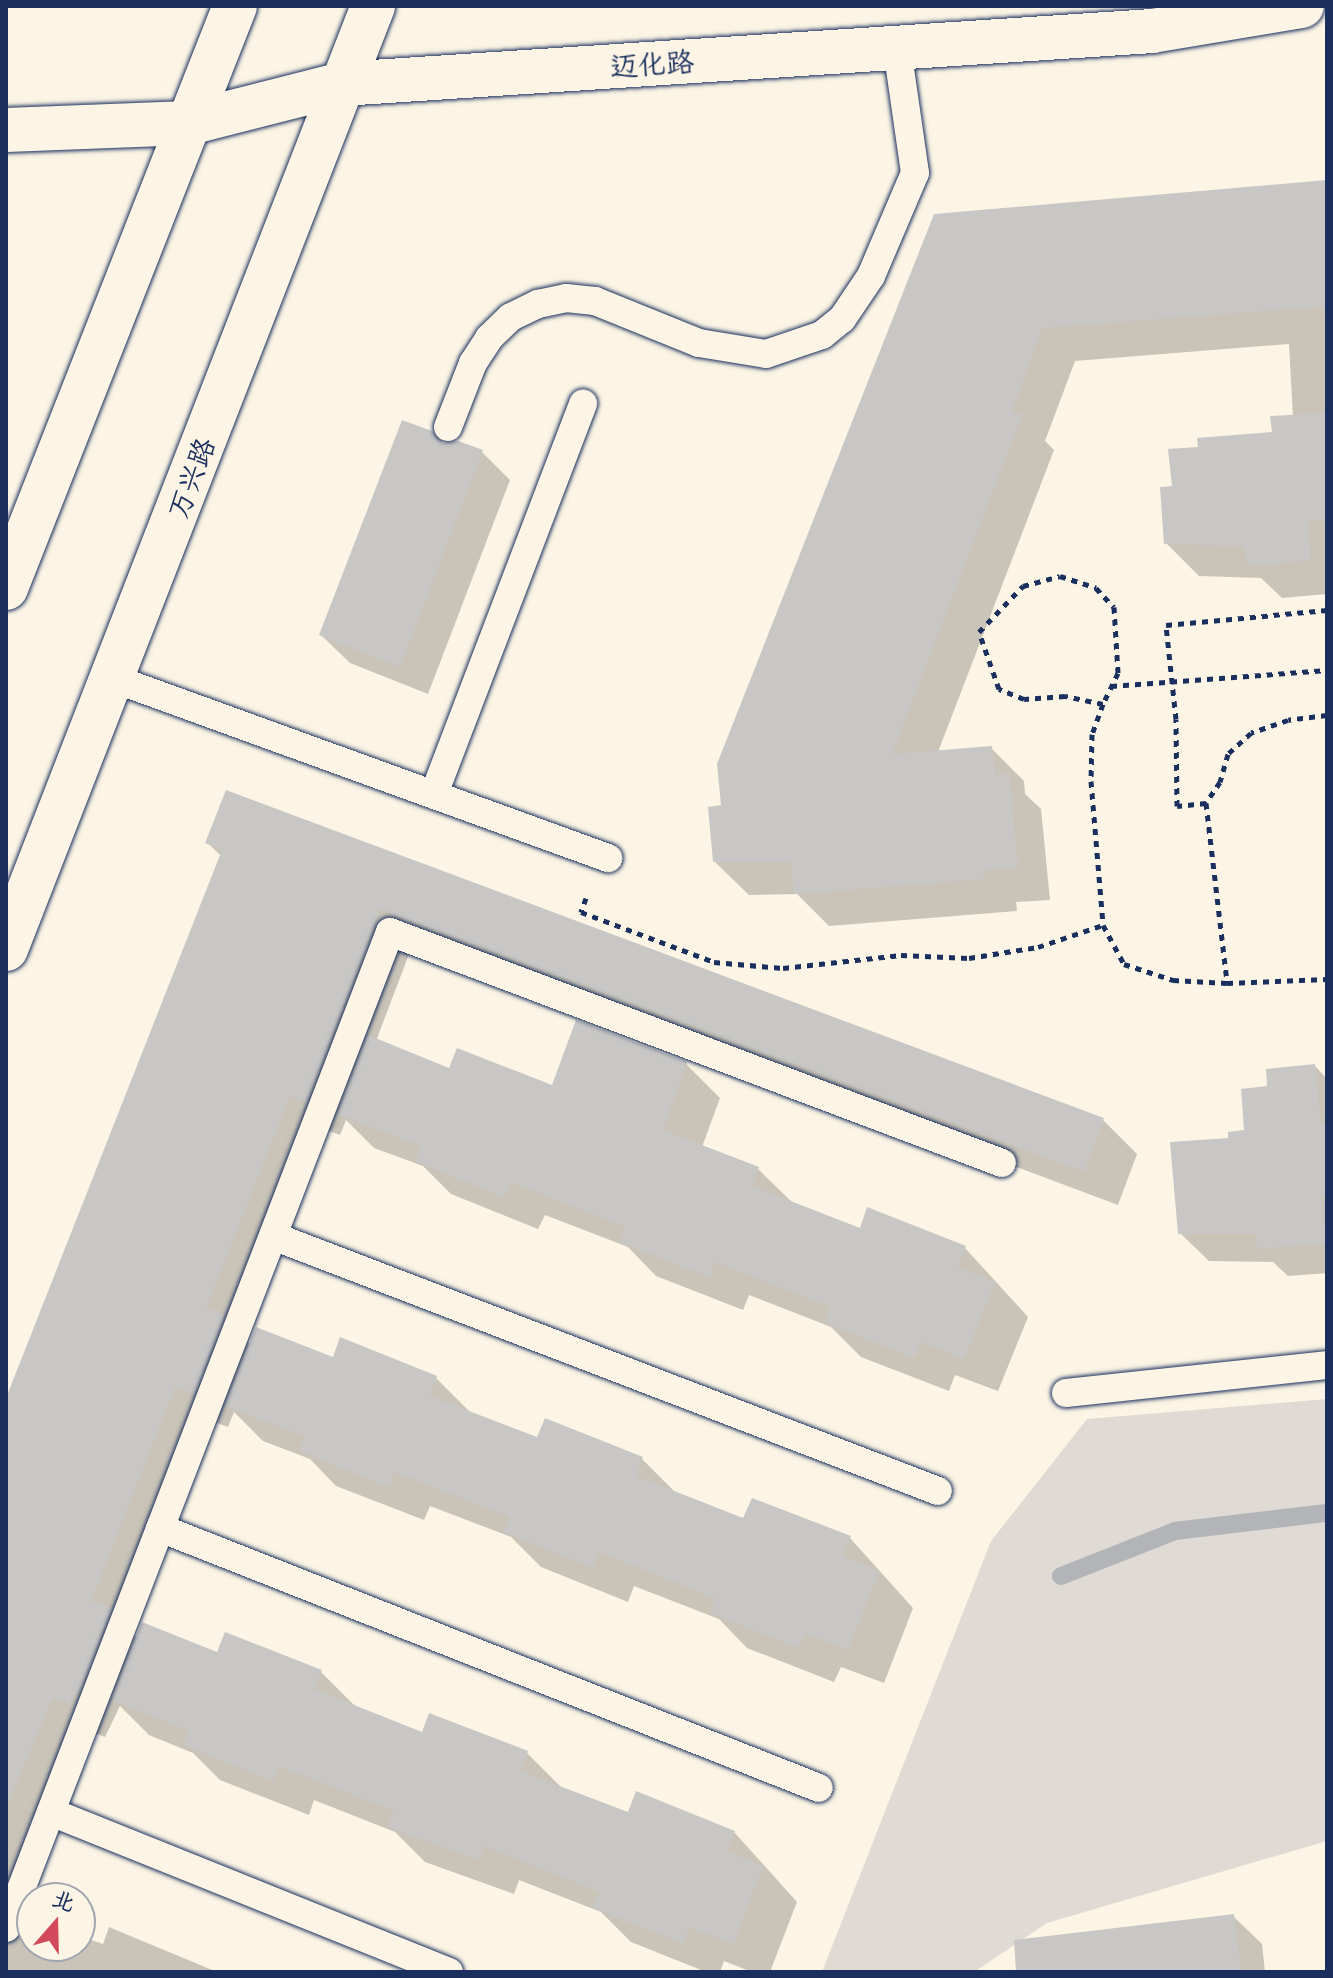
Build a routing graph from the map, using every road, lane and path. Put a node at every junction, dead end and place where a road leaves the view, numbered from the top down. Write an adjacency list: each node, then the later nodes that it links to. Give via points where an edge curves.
1 (235, 6): 6 (main road)
2 (373, 6): 5 (main road, 万兴路)
3 (1302, 6): 4 (main road, 迈化路, via 1152,31)
4 (897, 48): 5 (main road, 迈化路); 9 (lane, via 915,173 871,276 842,319 822,335 766,354 699,343 595,301 566,298 538,304 511,317 489,338 473,363)
5 (342, 84): 6 (main road, 迈化路); 13 (main road, 万兴路)
6 (189, 123): 7 (main road, 迈化路); 10 (main road)
7 (6, 130)
8 (583, 403): 18 (lane)
9 (448, 427)
10 (6, 588)
11 (1327, 610): 14 (path, via 1166,625)
12 (1327, 670): 14 (path)
13 (112, 678): 18 (lane); 22 (main road, 万兴路)
14 (1173, 683): 15 (path); 19 (path, via 1177,806)
15 (1111, 686): 16 (path); 16 (path, via 1118,673 1112,641 1114,607 1096,588 1060,576 1023,586 979,632 999,689 1024,699 1065,696)
16 (1103, 704): 21 (path, via 1092,734 1091,781)
17 (1327, 715): 19 (path, via 1288,720 1251,733 1228,754 1220,782)
18 (434, 794): 20 (lane)
19 (1206, 803): 24 (path)
20 (605, 857): 21 (path, via 581,912 714,962 783,968 901,955 969,958 1038,947)
21 (1103, 925): 24 (path, via 1124,964 1173,980)
22 (6, 949)
23 (1327, 979): 24 (path)
24 (1227, 983)
25 (1002, 1163): 26 (lane, via 390,932)
26 (273, 1236): 29 (lane); 30 (lane)
27 (1327, 1365): 28 (lane)
28 (1066, 1393)
29 (938, 1491)
30 (160, 1528): 31 (lane); 32 (lane)
31 (819, 1788)
32 (51, 1812): 33 (lane); 34 (lane)
33 (6, 1928)
34 (449, 1972)

